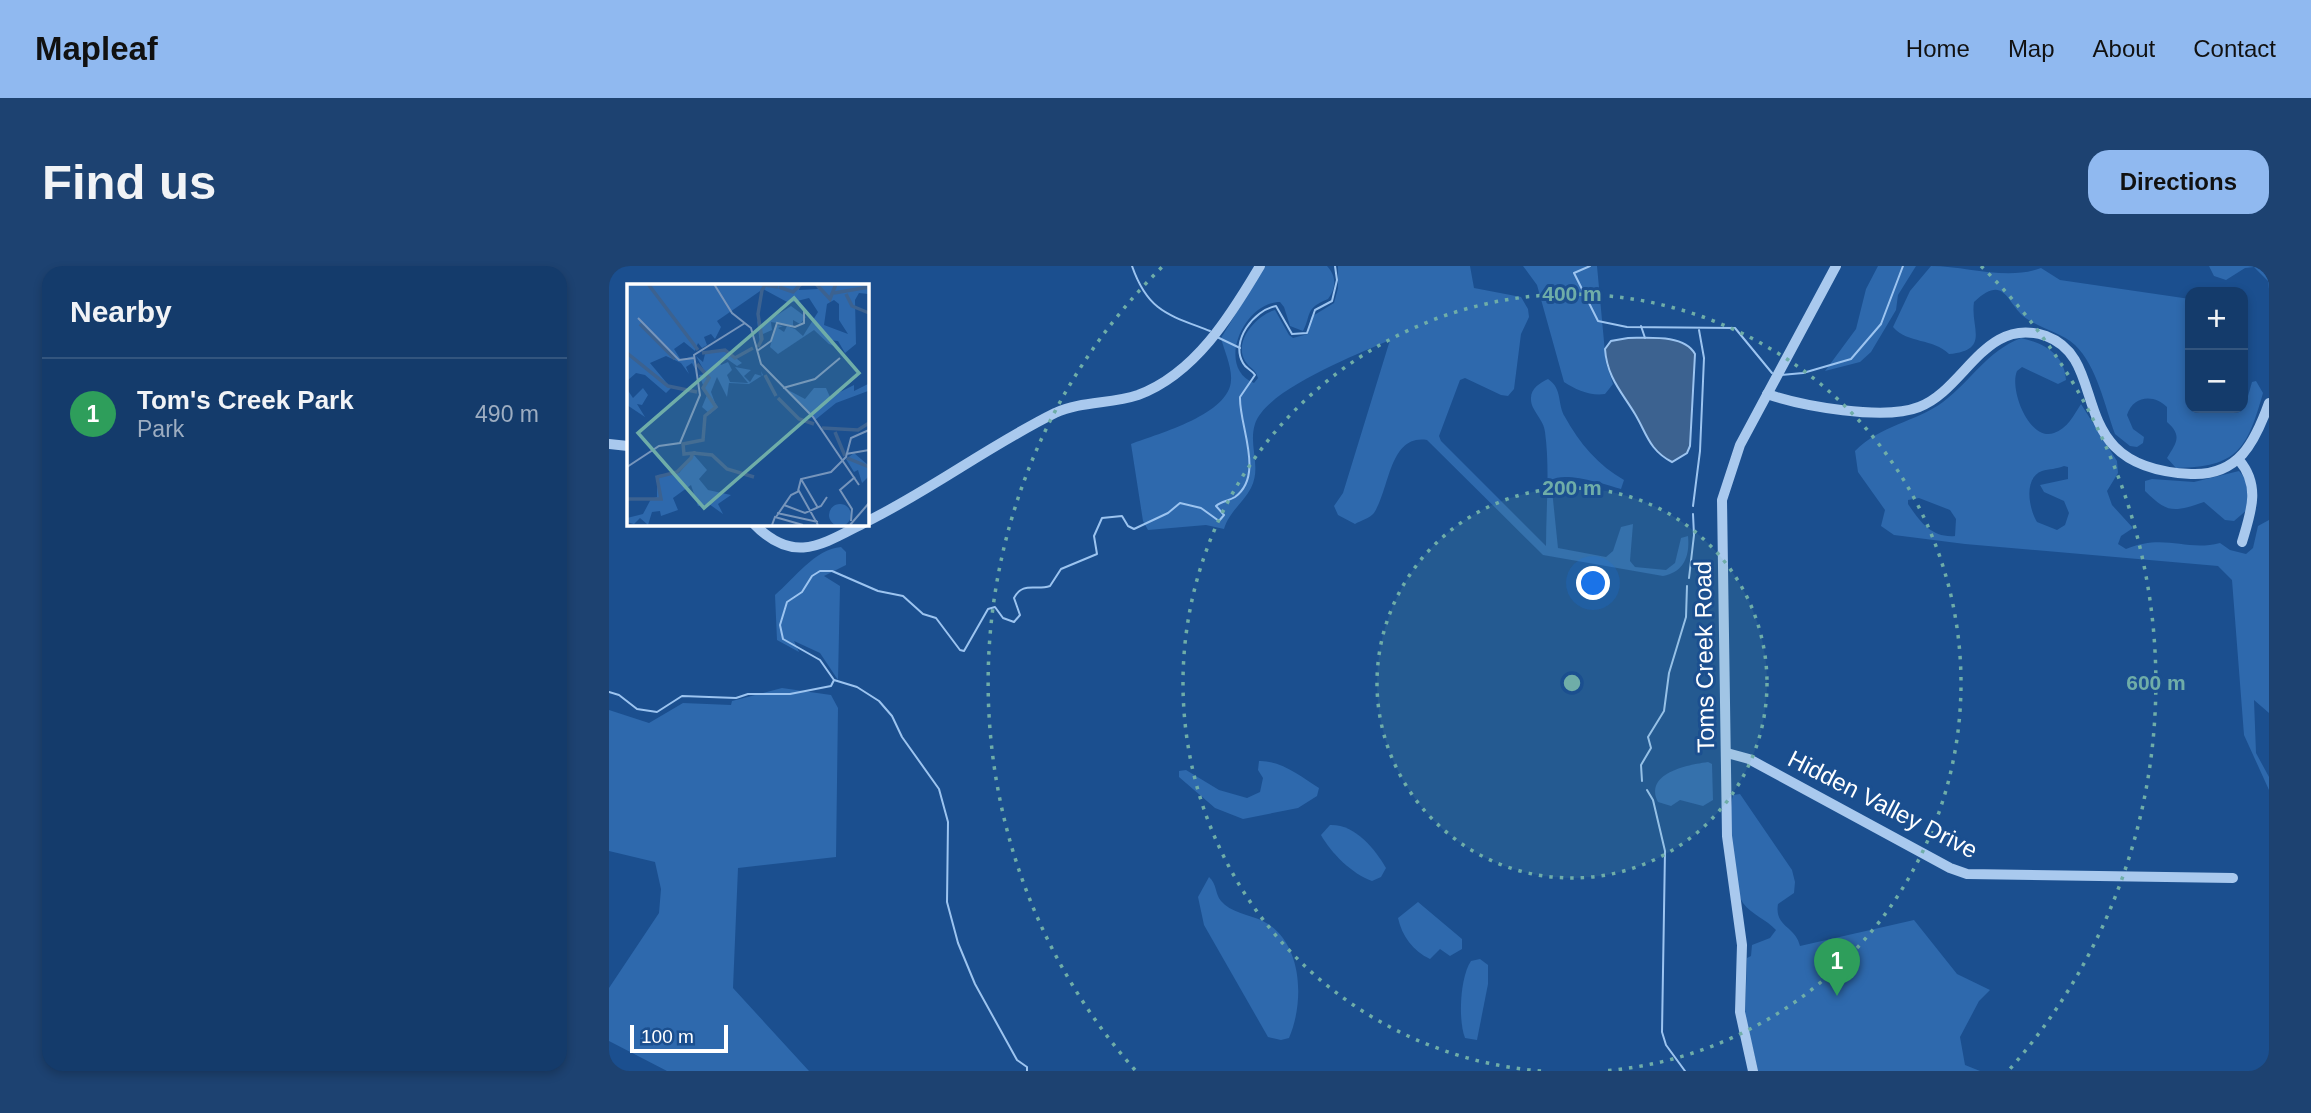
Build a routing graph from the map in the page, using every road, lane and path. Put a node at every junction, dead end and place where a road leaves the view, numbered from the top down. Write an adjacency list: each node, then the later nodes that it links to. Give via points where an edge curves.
1 (1260, 266): 8 (street, via 1220,330 1189,362 1154,387 1138,395 1056,413)
2 (1836, 266): 3 (street, Toms Creek Road)
3 (1767, 394): 7 (street, via 1816,407 1905,411 1933,400 1996,340 2033,333 2055,341 2072,356 2098,424 2113,445 2133,461 2166,472 2202,474); 12 (street, Toms Creek Road, via 1732,462 1722,500)
4 (2269, 403): 7 (street, via 2255,440)
5 (609, 444): 6 (street)
6 (627, 446)
7 (2239, 460): 11 (street, via 2250,475 2254,498)
8 (868, 521)
9 (755, 525): 10 (street, via 775,542 795,549 819,545)
10 (861, 525)
11 (2242, 542)
12 (1727, 754): 13 (street, Hidden Valley Drive, via 1749,760 1967,874); 14 (street, Toms Creek Road, via 1728,847 1742,945 1740,1012)
13 (2233, 878)
14 (1753, 1071)

